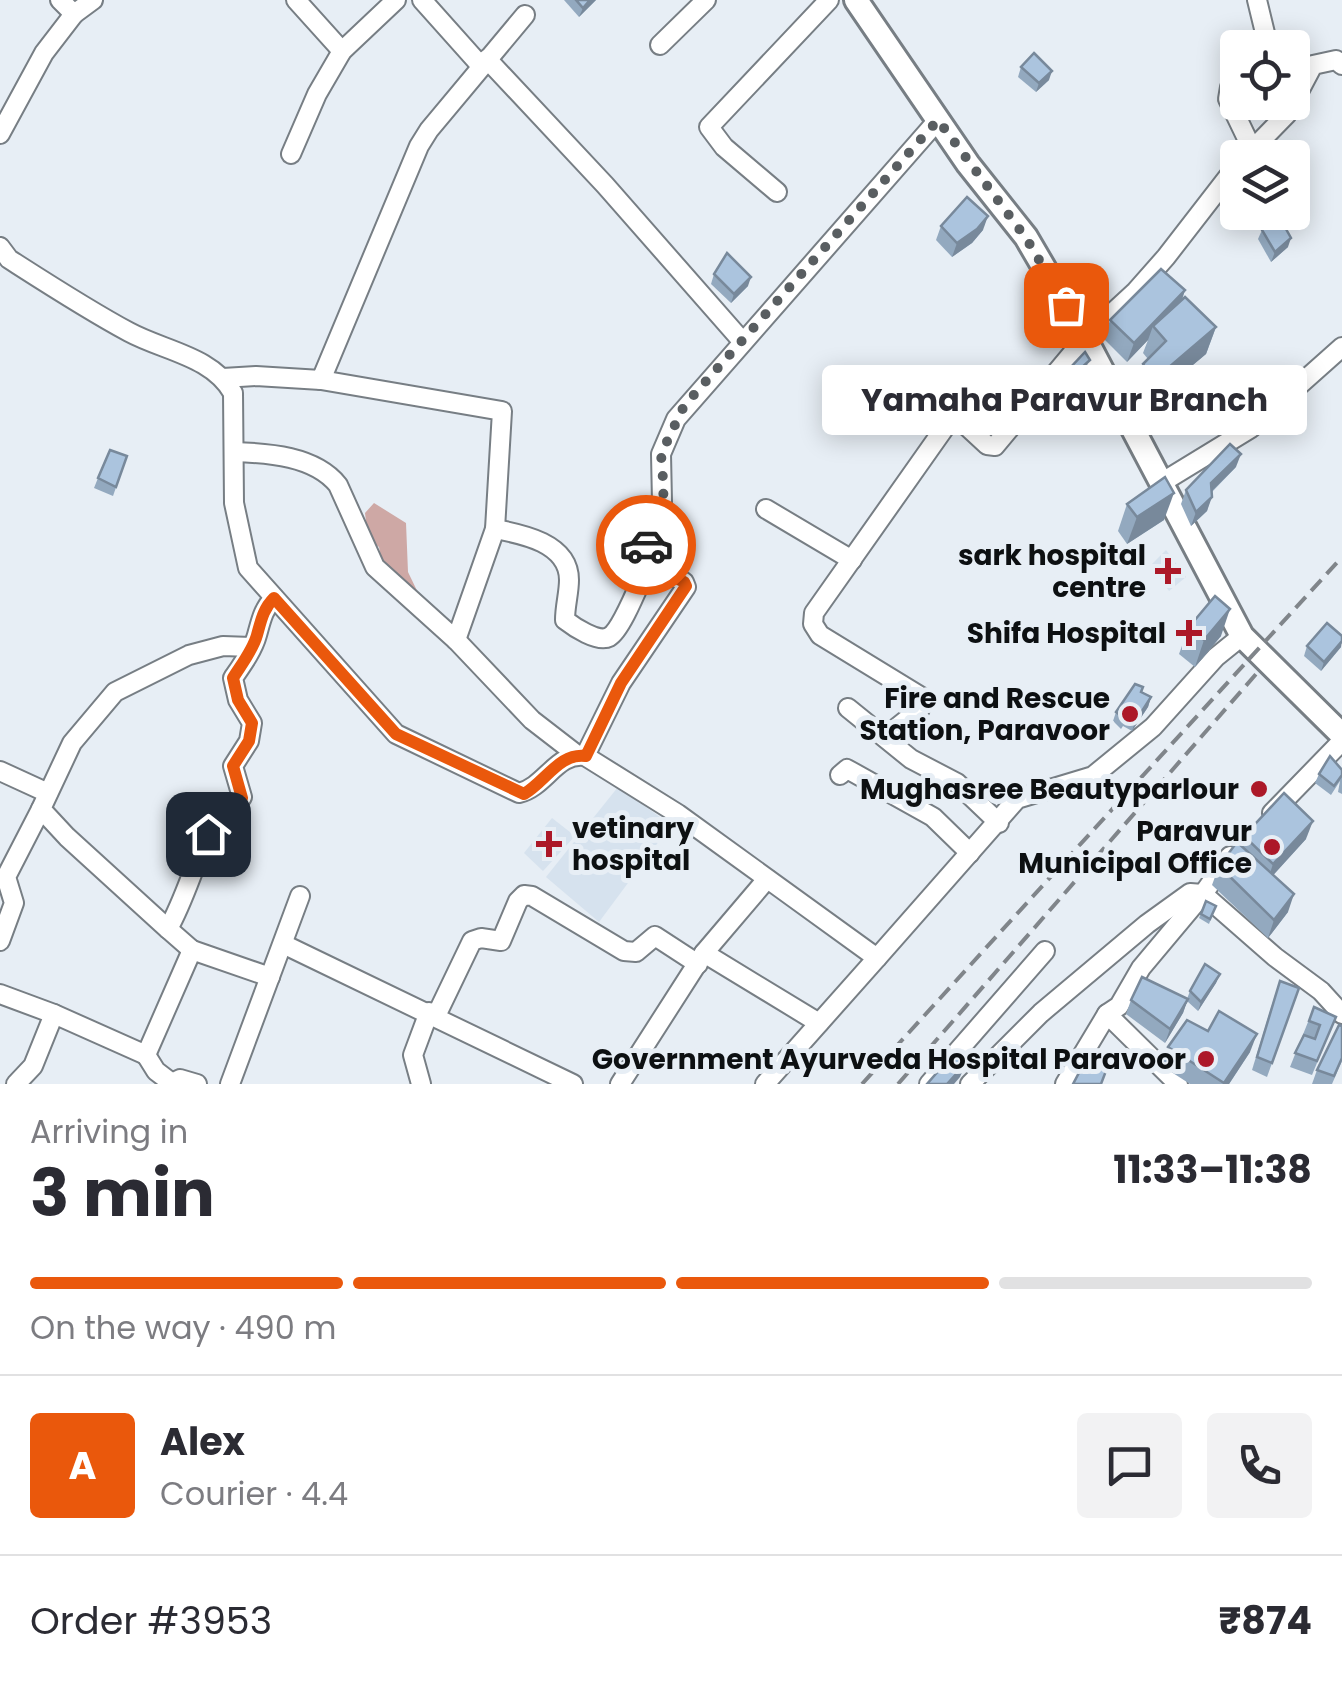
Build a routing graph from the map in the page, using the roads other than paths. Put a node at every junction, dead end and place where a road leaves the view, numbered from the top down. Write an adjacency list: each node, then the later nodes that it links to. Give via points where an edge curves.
1 (60, 0): 10 (street)
2 (93, 0): 10 (street)
3 (296, 0): 14 (street)
4 (396, 0): 14 (street)
5 (422, 0): 15 (street)
6 (706, 0): 13 (street)
7 (829, 0): 22 (street, via 709,127)
8 (856, 0): 17 (main road)
9 (1257, 0): 12 (street)
10 (74, 14): 18 (street)
11 (525, 15): 15 (street)
12 (1264, 30)
13 (660, 45)
14 (342, 50): 20 (street)
15 (484, 63): 25 (street, via 605,185); 28 (street, via 419,146)
16 (1342, 65): 19 (street, via 1313,65 1287,114)
17 (938, 120): 24 (main road, via 1026,238); 25 (street)
18 (3, 122)
19 (1261, 140)
20 (291, 154)
21 (1220, 187): 24 (street, via 1136,292)
22 (777, 192)
23 (0, 247): 27 (street, via 131,333)
24 (1085, 338): 30 (main road); 33 (street, via 995,446 960,420 948,423)
25 (742, 341): 34 (street, via 670,431 661,454 662,502 642,558)
26 (1342, 347): 30 (street, via 1251,428)
27 (223, 378): 28 (street); 29 (street, via 232,394)
28 (322, 380): 32 (street, via 502,410)
29 (234, 452): 35 (street, via 241,546 248,568); 37 (street, via 276,454 329,474 375,567)
30 (1161, 483): 36 (main road)
31 (766, 509): 33 (street)
32 (495, 528): 34 (street, via 540,540 562,560 569,577 565,620 600,639 617,629); 37 (street)
33 (852, 560): 40 (street, via 813,624 922,698 920,708)
34 (648, 564): 42 (street, via 686,586)
35 (274, 598): 38 (street); 42 (street, via 396,734 520,794 566,758)
36 (1242, 636): 41 (main road); 47 (street, via 1094,776 1018,798)
37 (456, 640): 42 (street, via 532,720)
38 (251, 647): 45 (street, via 189,655 115,692 83,726); 53 (street, via 233,678 252,723 233,766 242,798 208,834)
39 (848, 708): 40 (street)
40 (885, 737): 47 (street, via 957,783)
41 (1342, 738): 46 (street)
42 (580, 755): 50 (street)
43 (0, 771): 45 (street)
44 (840, 774): 49 (street, via 847,770 933,817)
45 (44, 801): 53 (street, via 67,837); 55 (street, via 6,877 14,904)
46 (1264, 821)
47 (998, 823): 49 (street)
48 (1245, 841): 51 (street)
49 (970, 853): 60 (street)
50 (767, 879): 59 (street); 60 (street)
51 (1204, 894): 54 (street, via 1190,893); 61 (street); 67 (street)
52 (300, 896): 56 (street)
53 (168, 929): 57 (street)
54 (1140, 929): 61 (street); 79 (street)
55 (0, 941)
56 (283, 944): 62 (street); 65 (street)
57 (192, 950): 62 (street); 69 (street)
58 (1044, 951): 78 (street)
59 (701, 958): 65 (street, via 656,936 636,952 624,951 524,895 500,941 472,940); 68 (street); 76 (street)
60 (877, 958): 68 (street)
61 (1141, 968): 66 (street)
62 (270, 977): 73 (street)
63 (0, 994): 64 (street)
64 (54, 1014): 69 (street); 71 (street, via 33,1066)
65 (433, 1014): 74 (street, via 413,1055); 75 (street)
66 (1107, 1014): 80 (street); 81 (street)
67 (1342, 1014)
68 (819, 1023): 77 (street)
69 (146, 1055): 70 (street)
70 (173, 1083): 72 (street, via 180,1078)
71 (16, 1084)
72 (197, 1084)
73 (230, 1084)
74 (421, 1084)
75 (573, 1084)
76 (620, 1084)
77 (765, 1084)
78 (929, 1084)
79 (970, 1084)
80 (1065, 1084)
81 (1178, 1084)

